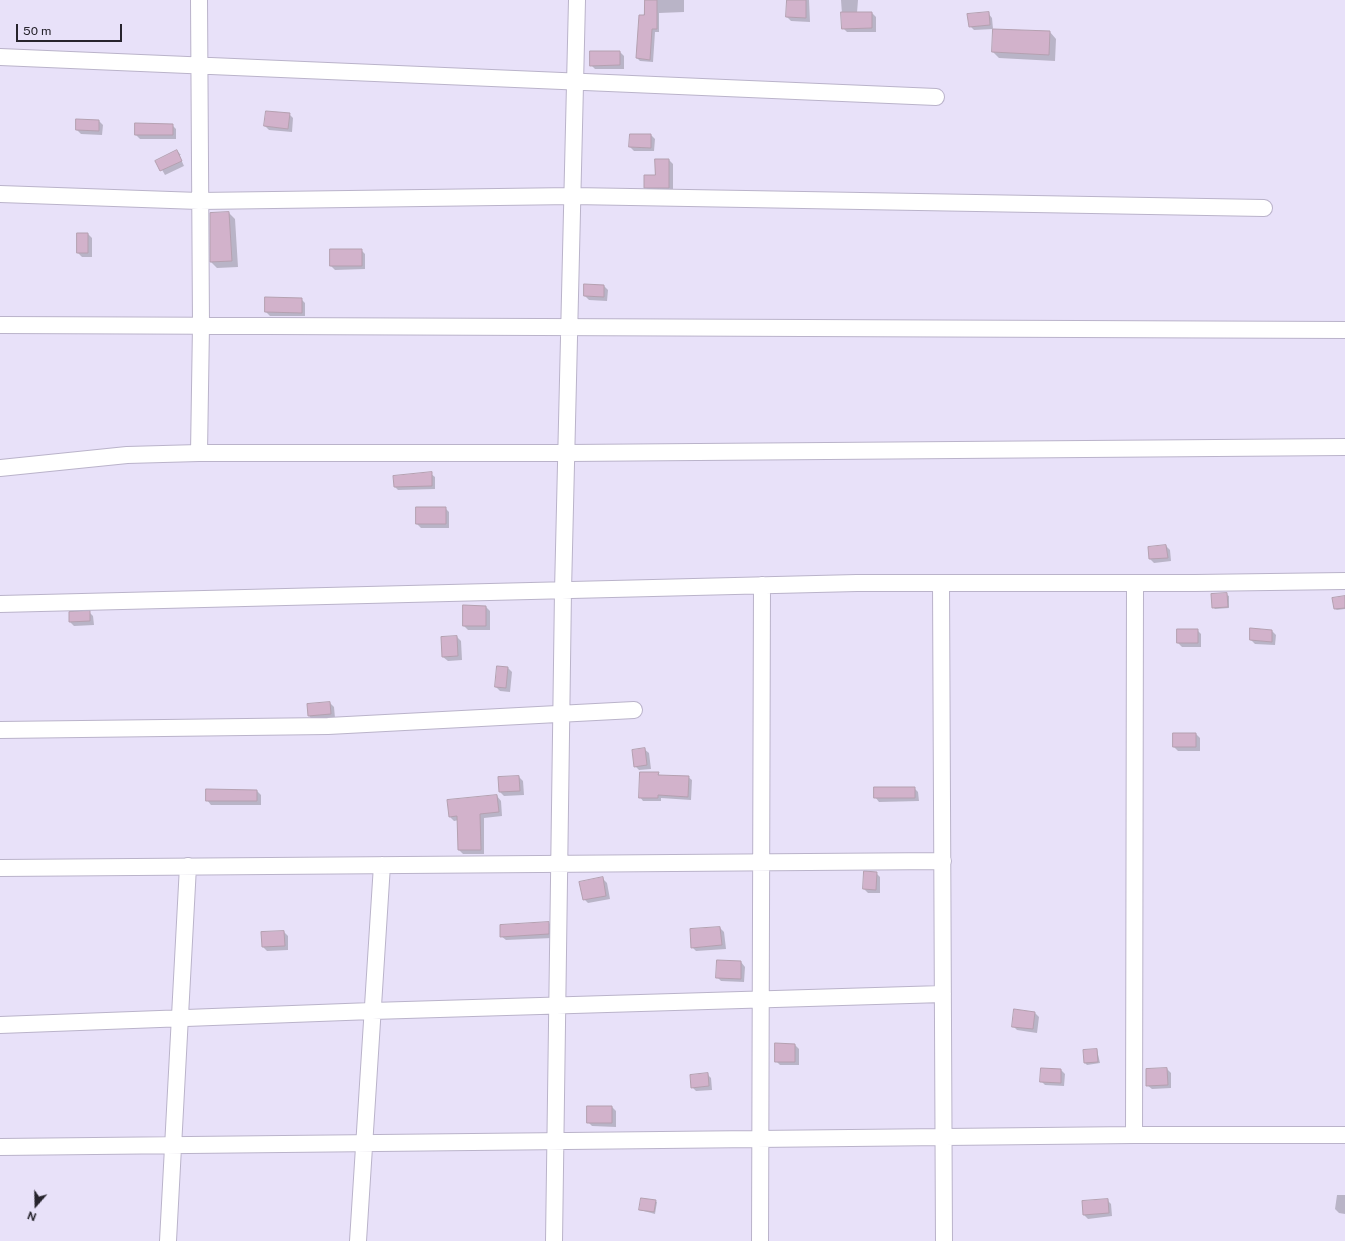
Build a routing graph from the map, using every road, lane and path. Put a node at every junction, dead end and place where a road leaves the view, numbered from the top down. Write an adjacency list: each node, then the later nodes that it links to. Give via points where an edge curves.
1 (199, 0): 4 (street)
2 (576, 0): 5 (street)
3 (0, 57): 4 (street)
4 (198, 66): 5 (street); 9 (street)
5 (575, 82): 6 (street); 8 (street)
6 (936, 97)
7 (0, 194): 9 (street)
8 (573, 196): 9 (street); 10 (street); 13 (street)
9 (199, 201): 12 (street)
10 (1264, 208)
11 (0, 325): 12 (street)
12 (201, 326): 13 (street); 16 (street)
13 (570, 327): 14 (street); 17 (street)
14 (1345, 330)
15 (1345, 447): 17 (street)
16 (199, 453): 17 (street); 18 (street, via 127,455)
17 (568, 453): 23 (street)
18 (0, 468)
19 (1345, 580): 21 (street)
20 (941, 583): 21 (street); 22 (street); 28 (street)
21 (1135, 583): 40 (street)
22 (762, 585): 23 (street); 29 (street)
23 (563, 591): 24 (street); 26 (street)
24 (0, 604)
25 (634, 710): 26 (street)
26 (563, 713): 27 (street, via 328,726); 30 (street)
27 (0, 730)
28 (943, 861): 29 (street); 34 (street)
29 (761, 862): 30 (street); 35 (street)
30 (560, 864): 31 (street); 36 (street)
31 (382, 865): 32 (street); 37 (street)
32 (188, 866): 33 (street); 38 (street)
33 (0, 868)
34 (943, 994): 35 (street); 42 (street)
35 (760, 1000): 36 (street); 43 (street)
36 (557, 1005): 37 (street); 44 (street)
37 (372, 1011): 38 (street); 45 (street)
38 (180, 1018): 39 (street); 46 (street)
39 (0, 1025)
40 (1134, 1134): 41 (street); 42 (street)
41 (1345, 1135)
42 (943, 1137): 43 (street); 52 (street)
43 (760, 1139): 44 (street); 51 (street)
44 (555, 1141): 45 (street); 50 (street)
45 (364, 1143): 46 (street); 49 (street)
46 (172, 1145): 47 (street); 48 (street)
47 (0, 1147)
48 (168, 1241)
49 (358, 1241)
50 (554, 1241)
51 (760, 1241)
52 (944, 1241)

